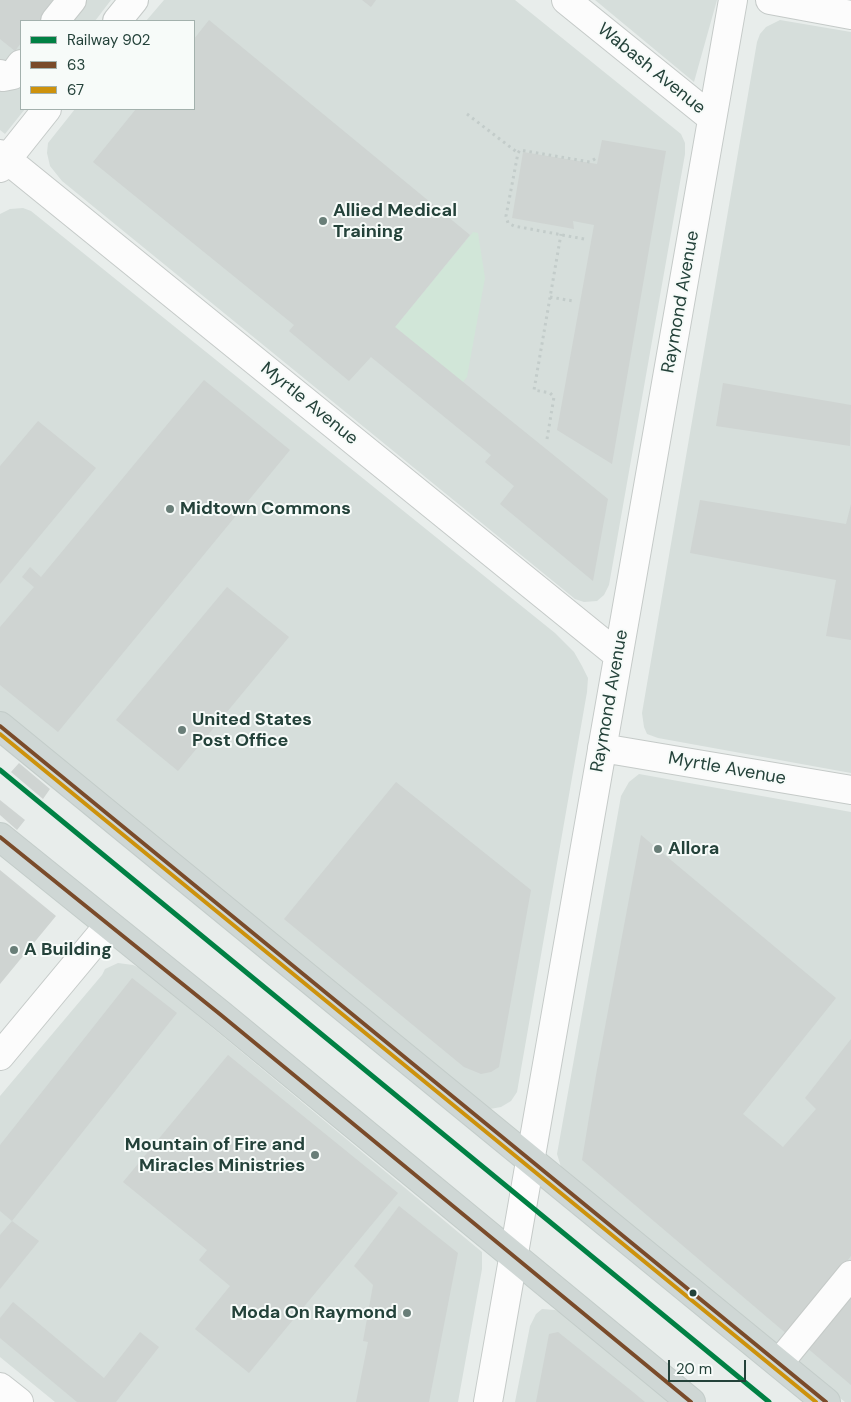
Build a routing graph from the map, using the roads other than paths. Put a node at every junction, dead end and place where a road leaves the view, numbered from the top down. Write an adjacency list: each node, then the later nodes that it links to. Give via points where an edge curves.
1 (72, 0): 7 (street)
2 (134, 0): 8 (street)
3 (566, 0): 12 (street, Wabash Avenue)
4 (733, 0): 12 (street, Raymond Avenue)
5 (770, 0): 6 (street)
6 (851, 15)
7 (56, 20)
8 (118, 20)
9 (20, 65): 10 (street, via 12,75)
10 (0, 74)
11 (46, 110): 13 (street)
12 (712, 118): 14 (street, Raymond Avenue)
13 (2, 160): 14 (street, Myrtle Avenue)
14 (618, 654): 16 (street, Raymond Avenue)
15 (0, 726): 21 (main road)
16 (602, 748): 17 (street, Myrtle Avenue); 21 (street, Raymond Avenue)
17 (851, 790)
18 (0, 837): 19 (main road)
19 (108, 926): 20 (street); 22 (main road)
20 (0, 1056)
21 (530, 1161): 22 (street, Raymond Avenue); 24 (main road)
22 (514, 1255): 27 (street, Raymond Avenue); 28 (main road)
23 (851, 1276): 24 (street)
24 (779, 1363): 29 (main road)
25 (0, 1387): 26 (street)
26 (19, 1402)
27 (488, 1402)
28 (691, 1402)
29 (826, 1402)

